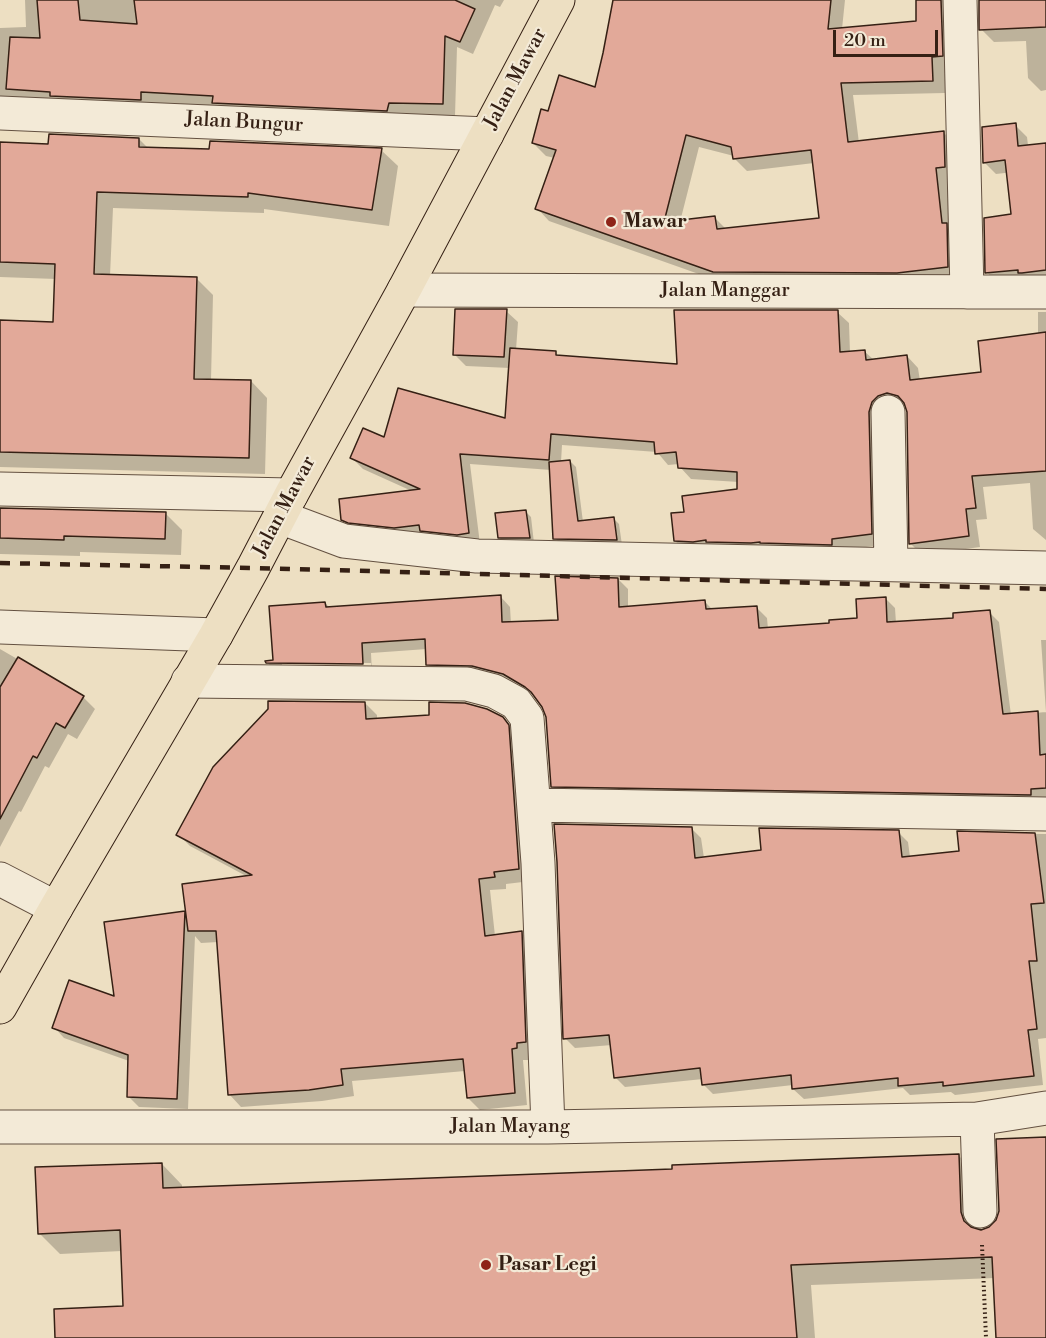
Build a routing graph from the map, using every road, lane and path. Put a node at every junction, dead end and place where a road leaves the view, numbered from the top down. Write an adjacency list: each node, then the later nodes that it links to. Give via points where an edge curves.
1 (558, 0): 4 (main road, Jalan Mawar)
2 (960, 0): 6 (street)
3 (0, 112): 4 (street, Jalan Bungur)
4 (487, 134): 5 (main road, Jalan Mawar)
5 (404, 291): 6 (street, Jalan Manggar); 10 (main road, Jalan Mawar)
6 (967, 292): 7 (street, Jalan Manggar)
7 (1046, 292)
8 (888, 412): 11 (street)
9 (0, 489): 10 (street)
10 (286, 506): 11 (street, via 344,541 477,556); 14 (main road, Jalan Mawar)
11 (891, 564): 12 (street)
12 (1046, 568)
13 (0, 627): 14 (street)
14 (216, 634): 15 (main road, Jalan Mawar)
15 (188, 681): 16 (street, via 467,684 494,691 516,703 527,718); 19 (main road, Jalan Mawar)
16 (534, 805): 17 (street); 24 (street)
17 (1046, 814)
18 (0, 879): 19 (street)
19 (56, 908): 20 (main road, Jalan Mawar)
20 (0, 1007)
21 (1032, 1110): 22 (street, Jalan Mayang)
22 (977, 1119): 24 (street, Jalan Mayang); 25 (street)
23 (0, 1126): 24 (street, Jalan Mayang)
24 (548, 1127)
25 (980, 1211): 26 (path)
26 (986, 1338)

